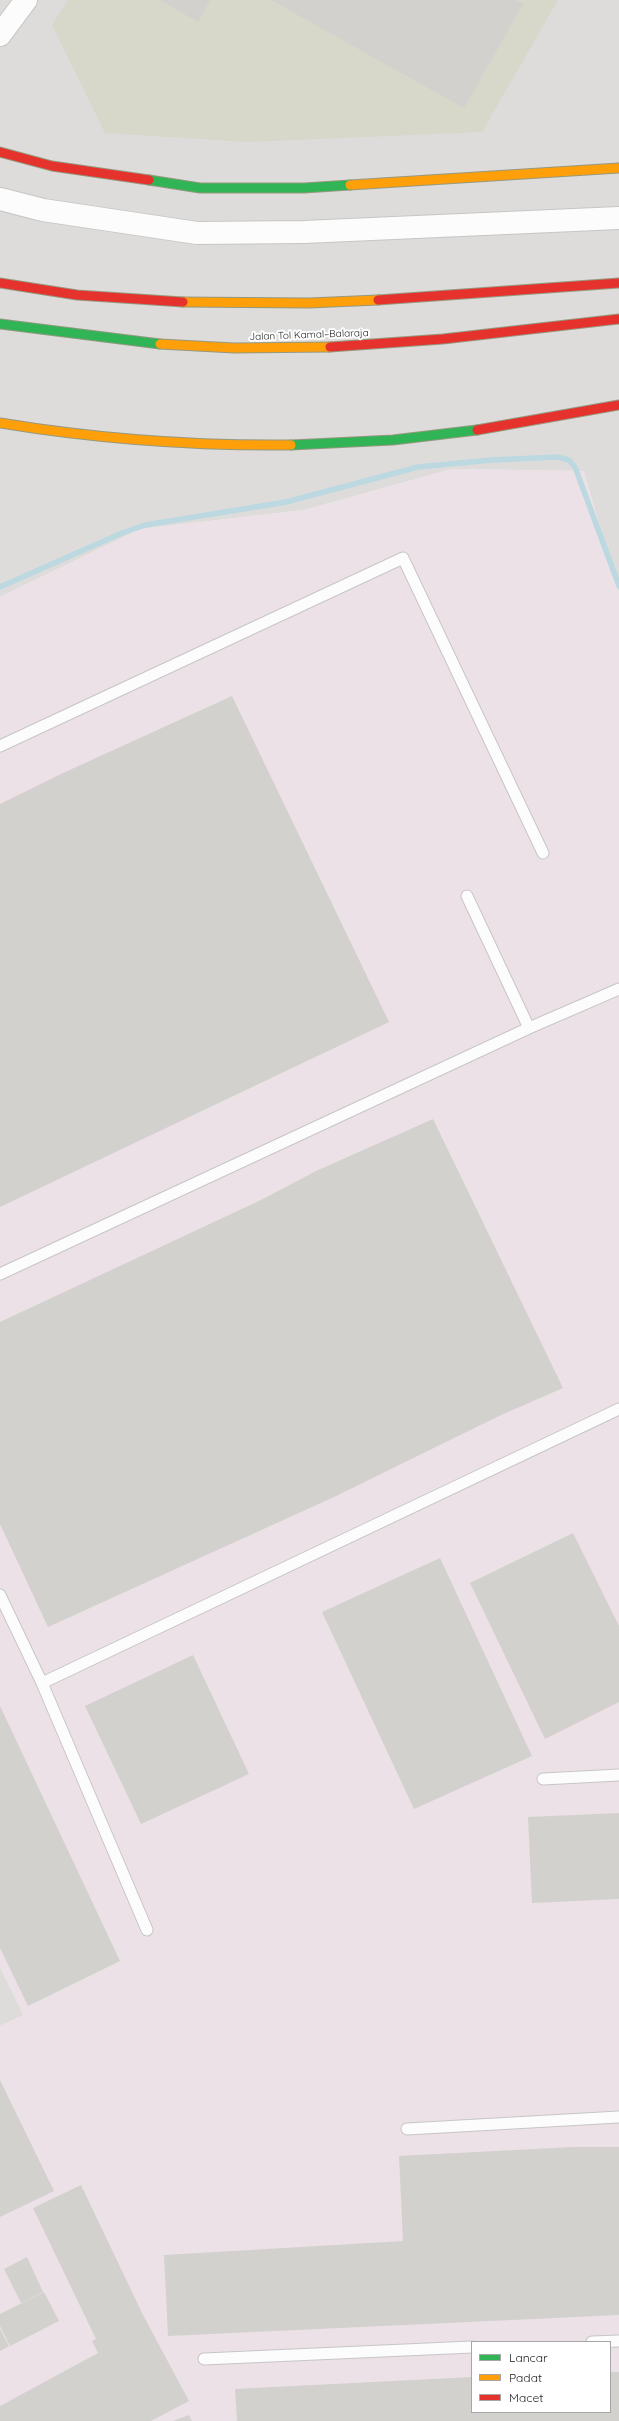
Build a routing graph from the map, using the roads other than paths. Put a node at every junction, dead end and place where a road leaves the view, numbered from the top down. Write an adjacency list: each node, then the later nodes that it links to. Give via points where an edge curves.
1 (26, 0): 2 (street)
2 (0, 35)
3 (0, 152): 4 (main road, via 52,166 200,188 304,188)
4 (619, 168)
5 (0, 198): 6 (street, via 43,210 197,233 304,232)
6 (619, 218)
7 (619, 283): 8 (main road, via 402,299 269,305 124,300)
8 (0, 284)
9 (619, 318): 10 (main road, Jalan Tol Kamal–Balaraja, via 412,342 267,349 118,341)
10 (0, 324)
11 (619, 405): 12 (main road, via 538,421 394,440 281,445 135,441)
12 (0, 423)
13 (0, 746): 14 (lane, via 403,558)
14 (543, 852)
15 (467, 896): 17 (lane)
16 (619, 989): 17 (lane)
17 (529, 1028): 18 (lane)
18 (0, 1274)
19 (619, 1409): 21 (lane)
20 (0, 1595): 21 (lane)
21 (42, 1683): 24 (lane)
22 (619, 1775): 23 (lane)
23 (543, 1779)
24 (147, 1930)
25 (619, 2117): 26 (lane)
26 (408, 2129)
27 (471, 2347): 28 (lane)
28 (204, 2359)

